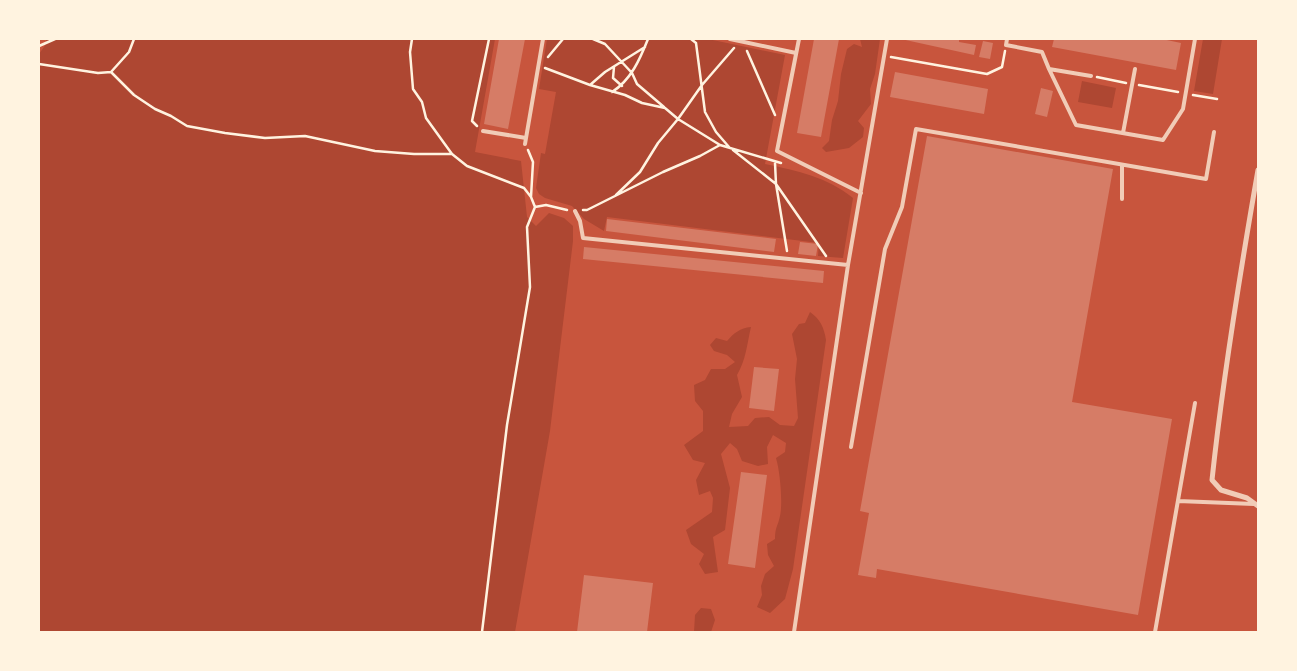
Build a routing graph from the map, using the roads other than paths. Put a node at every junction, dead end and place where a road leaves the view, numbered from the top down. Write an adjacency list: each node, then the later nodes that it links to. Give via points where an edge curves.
1 (543, 39): 14 (lane)
2 (730, 39): 7 (lane)
3 (798, 39): 7 (lane)
4 (887, 39): 18 (lane)
5 (1007, 39): 8 (lane, via 1006,45 1042,52)
6 (1195, 39): 13 (lane, via 1183,109 1163,140)
7 (796, 53): 18 (lane, via 777,151)
8 (1050, 69): 10 (lane); 13 (lane, via 1076,125)
9 (1135, 69): 13 (lane)
10 (1091, 76)
11 (483, 131): 14 (lane)
12 (1214, 132): 16 (lane, via 1206,179)
13 (1123, 133)
14 (526, 138): 15 (lane)
15 (525, 144)
16 (1122, 165): 19 (lane); 23 (lane, via 916,128 902,207 885,250)
17 (1258, 170): 25 (street, via 1220,408 1212,480 1222,490)
18 (860, 193): 21 (lane)
19 (1122, 199)
20 (575, 211): 21 (lane, via 583,238)
21 (848, 265): 26 (lane)
22 (1196, 403): 24 (lane)
23 (851, 447)
24 (1178, 501): 25 (lane); 27 (lane)
25 (1257, 505)
26 (794, 632)
27 (1155, 632)

